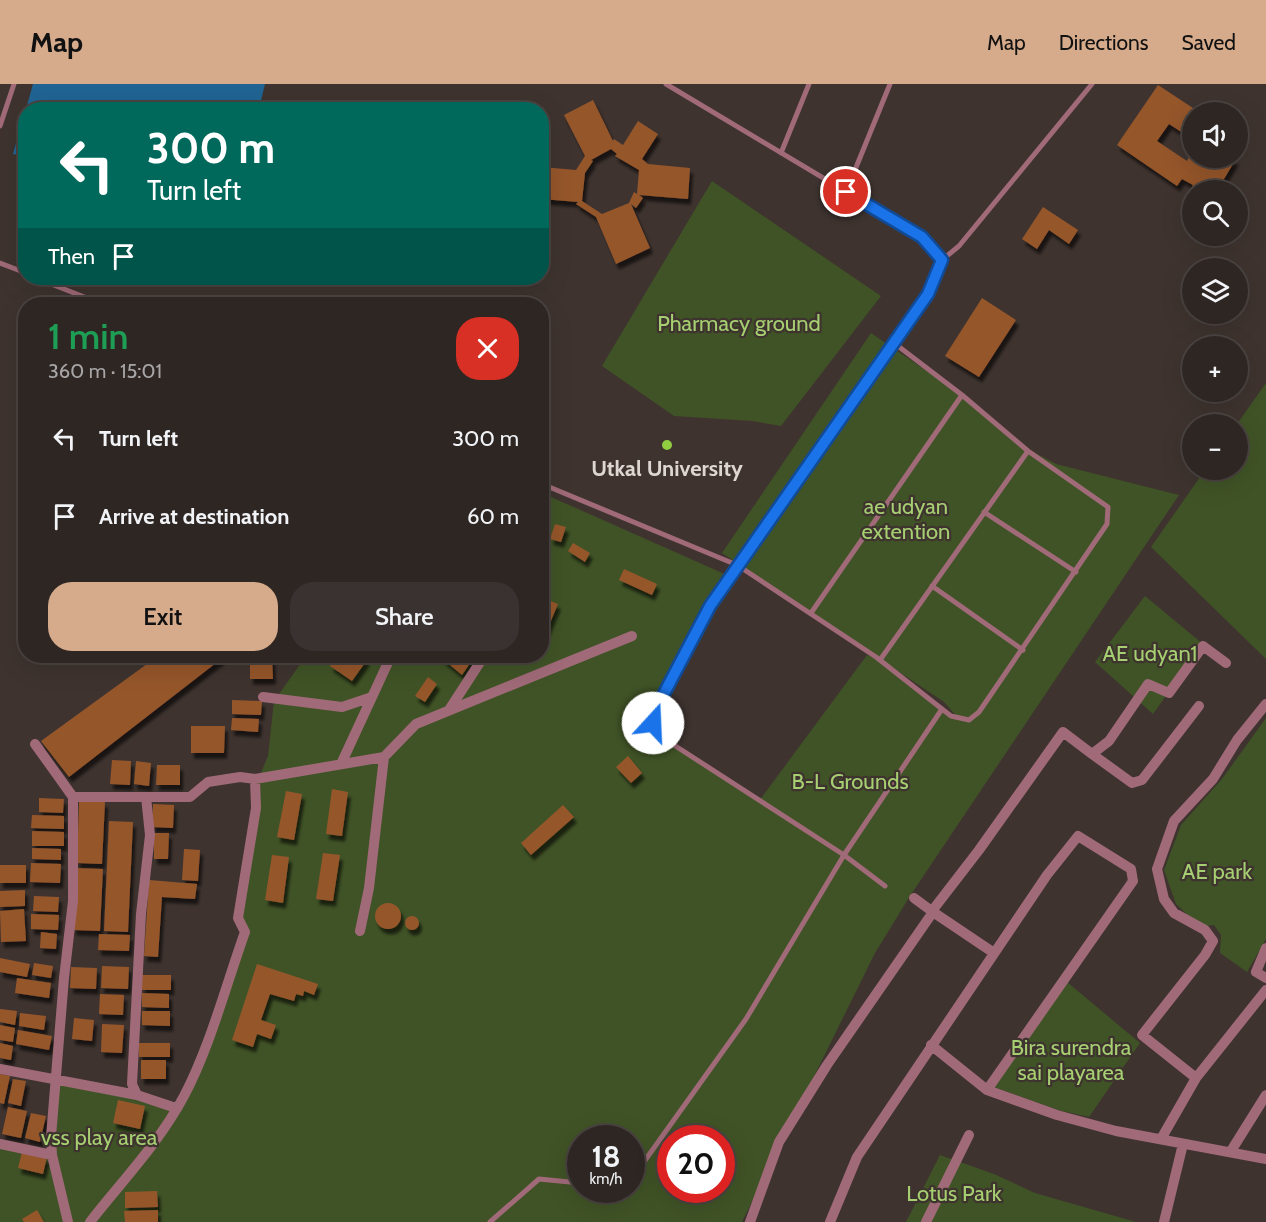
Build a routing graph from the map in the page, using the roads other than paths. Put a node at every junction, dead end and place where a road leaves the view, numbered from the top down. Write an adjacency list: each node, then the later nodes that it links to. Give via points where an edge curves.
1 (14, 84): 6 (lane)
2 (666, 84): 7 (lane)
3 (809, 84): 7 (lane)
4 (890, 84): 8 (lane)
5 (1092, 84): 9 (lane, via 959,246)
6 (0, 126)
7 (781, 153): 8 (lane)
8 (846, 192): 9 (lane, via 922,237)
9 (942, 260): 14 (lane, via 928,294)
10 (0, 263): 11 (lane)
11 (18, 270)
12 (54, 285): 13 (lane)
13 (84, 297)
14 (894, 343): 15 (lane); 19 (lane)
15 (962, 395): 16 (lane); 22 (lane)
16 (1028, 451): 18 (lane); 20 (lane, via 1108,507 1107,524)
17 (549, 487): 19 (lane)
18 (984, 512): 20 (lane); 21 (lane)
19 (738, 565): 22 (lane); 42 (lane, via 710,606 658,705 653,723 660,736)
20 (1076, 572): 24 (lane)
21 (932, 586): 24 (lane); 25 (lane)
22 (811, 613): 25 (lane)
23 (632, 636): 34 (street)
24 (1023, 650): 33 (lane, via 979,712 969,720 951,716)
25 (880, 660): 33 (lane)
26 (388, 663): 30 (street)
27 (479, 663): 34 (street)
28 (1226, 663): 36 (street, via 1203,646 1169,693 1148,684 1109,741)
29 (263, 697): 30 (street, via 342,707)
30 (372, 697): 38 (street)
31 (1266, 704): 53 (street, via 1213,779 1174,821 1157,869 1164,899 1174,913 1205,930 1213,941 1142,1035)
32 (1199, 706): 36 (street, via 1137,783)
33 (942, 709): 42 (lane)
34 (448, 710): 37 (street, via 416,724)
35 (35, 744): 40 (street)
36 (1092, 754): 45 (street, via 1063,732)
37 (384, 756): 38 (street); 46 (street, via 369,888)
38 (341, 764): 39 (street)
39 (255, 779): 41 (street, via 208,782 190,797); 58 (street, via 256,808 238,918 244,932 203,1048)
40 (73, 797): 41 (street); 54 (street, via 73,902)
41 (146, 797): 56 (street, via 150,835 141,914 132,1084)
42 (844, 855): 43 (lane); 65 (lane, via 746,1018)
43 (885, 886)
44 (914, 898): 45 (street)
45 (933, 911): 48 (street); 71 (street, via 779,1142)
46 (360, 931)
47 (1266, 948): 49 (street, via 1256,972)
48 (994, 953): 51 (street); 55 (street, via 1078,836 1131,869 1133,882)
49 (1266, 978)
50 (1266, 990): 53 (street)
51 (931, 1045): 55 (street); 72 (street, via 857,1157)
52 (0, 1069): 54 (street)
53 (1196, 1078): 60 (street)
54 (56, 1081): 56 (street); 64 (street)
55 (987, 1090): 60 (street, via 1057,1115)
56 (137, 1095): 58 (street)
57 (1266, 1095): 63 (street)
58 (176, 1108): 69 (street, via 134,1169)
59 (969, 1135): 73 (street)
60 (1161, 1139): 62 (street)
61 (0, 1144): 64 (street)
62 (1183, 1144): 63 (street); 74 (street)
63 (1232, 1151): 66 (street)
64 (52, 1155): 68 (street)
65 (645, 1160)
66 (1266, 1160)
67 (567, 1182): 70 (lane, via 539,1179)
68 (68, 1222)
69 (90, 1222)
70 (490, 1222)
71 (750, 1222)
72 (830, 1222)
73 (926, 1222)
74 (1164, 1222)

